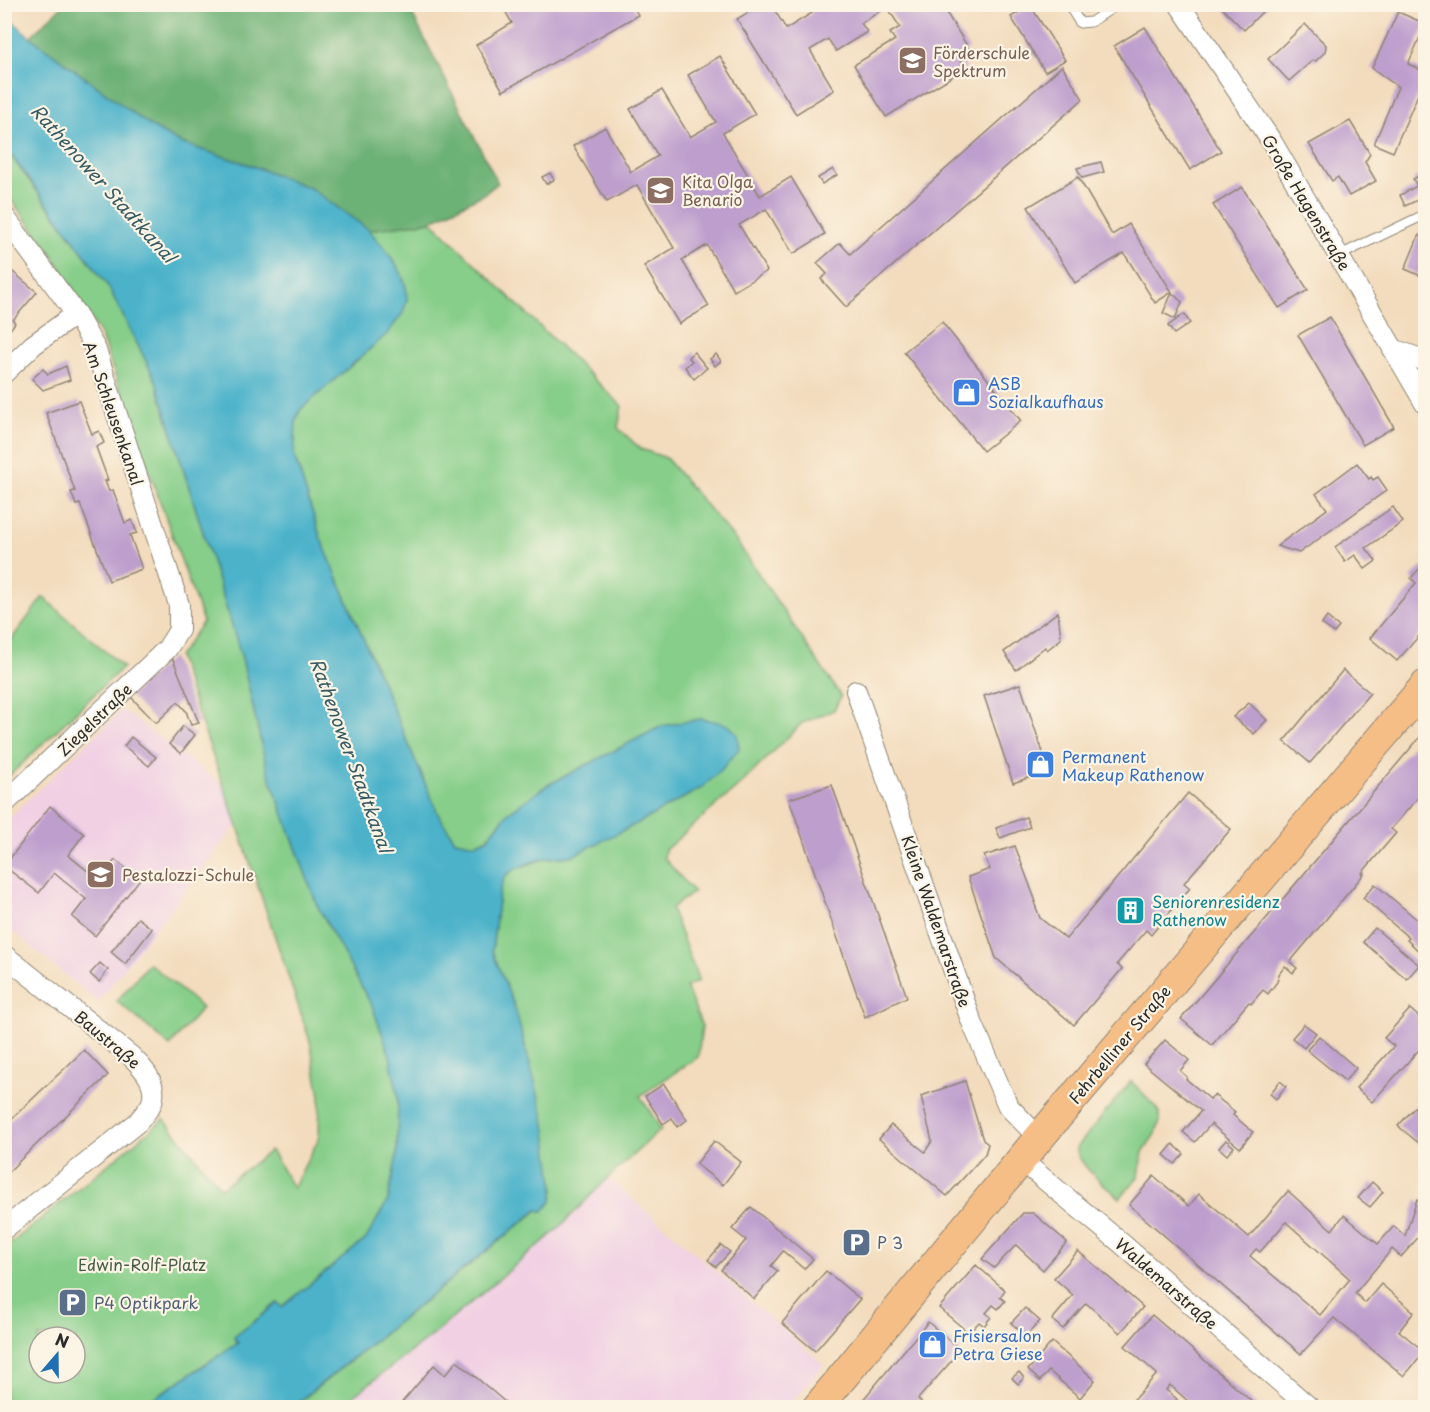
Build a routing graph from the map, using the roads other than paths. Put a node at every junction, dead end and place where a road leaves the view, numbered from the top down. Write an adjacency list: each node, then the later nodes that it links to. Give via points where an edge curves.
1 (1068, 4): 2 (lane, via 1080,23 1091,22)
2 (1118, 4)
3 (1179, 4): 6 (street, Große Hagenstraße, via 1272,142)
4 (1425, 214): 6 (lane)
5 (4, 216): 7 (street, Am Schleusenkanal)
6 (1338, 256): 8 (street, Große Hagenstraße)
7 (76, 314): 10 (street, via 33,345); 12 (street, Am Schleusenkanal, via 96,350 179,605)
8 (1393, 349): 9 (street); 11 (street, Große Hagenstraße)
9 (1425, 361)
10 (4, 373)
11 (1425, 405)
12 (179, 630): 15 (street, Ziegelstraße, via 167,649)
13 (1425, 685): 17 (main road, Fehrbelliner Straße)
14 (856, 691): 17 (street, Kleine Waldemarstraße, via 971,1020)
15 (4, 804)
16 (4, 955): 18 (street, Baustraße, via 131,1056 148,1073 153,1089 152,1103 138,1122)
17 (1030, 1149): 19 (main road, Fehrbelliner Straße); 20 (street, Waldemarstraße, via 1120,1242)
18 (4, 1229)
19 (817, 1407)
20 (1310, 1407)

